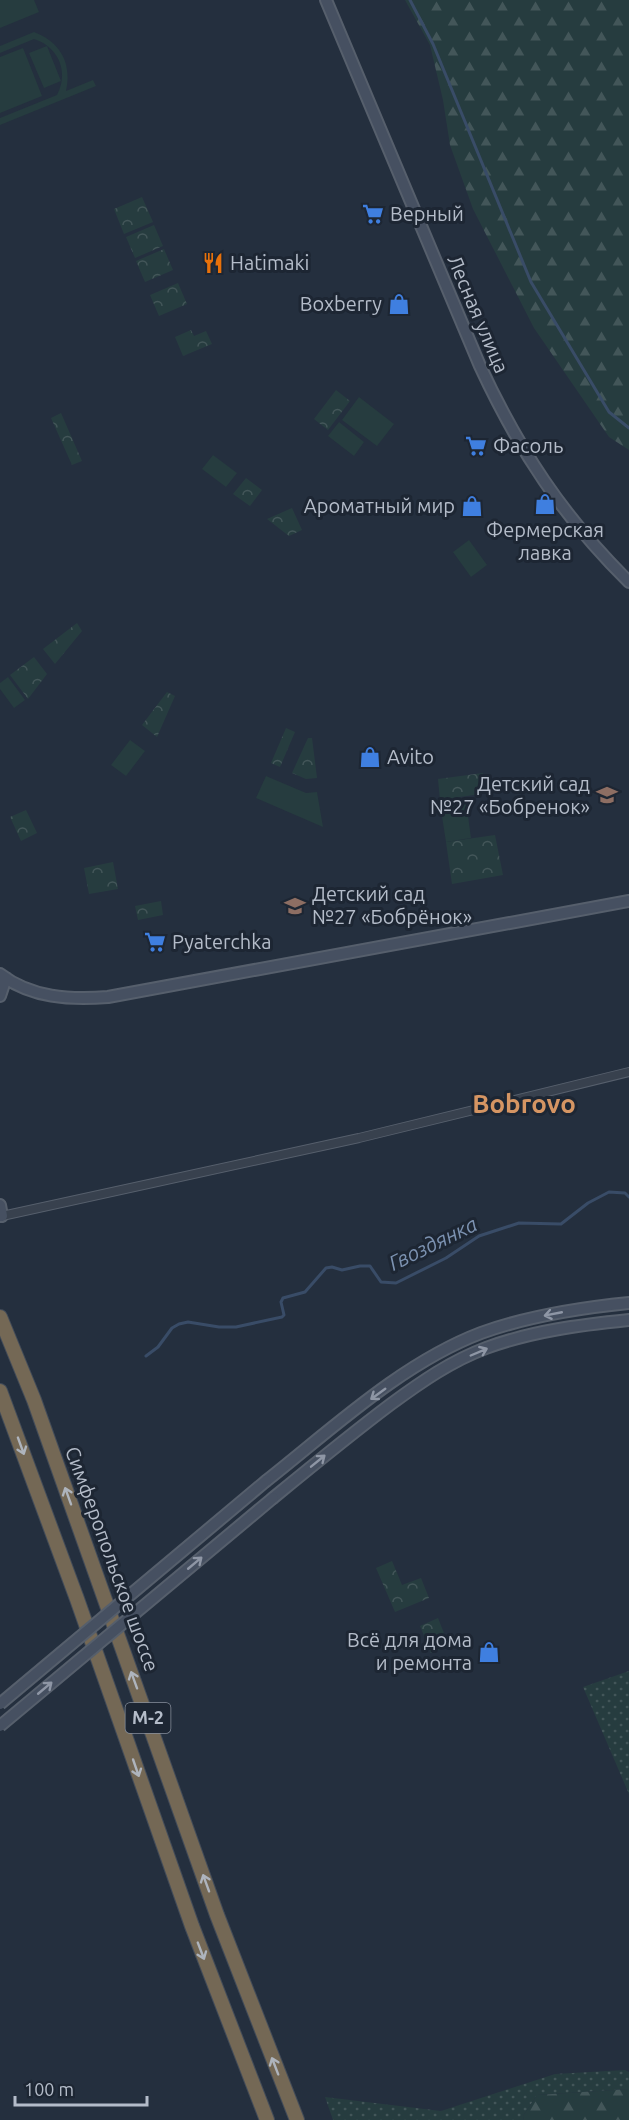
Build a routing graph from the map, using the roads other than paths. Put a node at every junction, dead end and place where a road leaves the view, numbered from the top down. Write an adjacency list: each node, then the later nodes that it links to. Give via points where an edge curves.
1 (326, 0): 2 (street, Лесная улица, via 503,415 552,493)
2 (629, 582)
3 (629, 901): 4 (street, via 108,998 44,995)
4 (3, 976): 5 (street)
5 (0, 996)
6 (629, 1072): 7 (street, via 355,1138)
7 (1, 1212)
8 (629, 1303): 12 (street, one-way to 12, bridge, via 512,1323 479,1334 410,1370 266,1482)
9 (0, 1317): 15 (highway, Симферопольское шоссе / М-2, one-way to 9, via 218,1915 38,1411)
10 (629, 1320): 13 (street, one-way to 10, bridge, via 273,1498 418,1385 485,1349 545,1331)
11 (0, 1391): 14 (highway, М-2, one-way to 14, via 192,1926)
12 (0, 1704)
13 (0, 1726)
14 (267, 2120)
15 (297, 2120)

